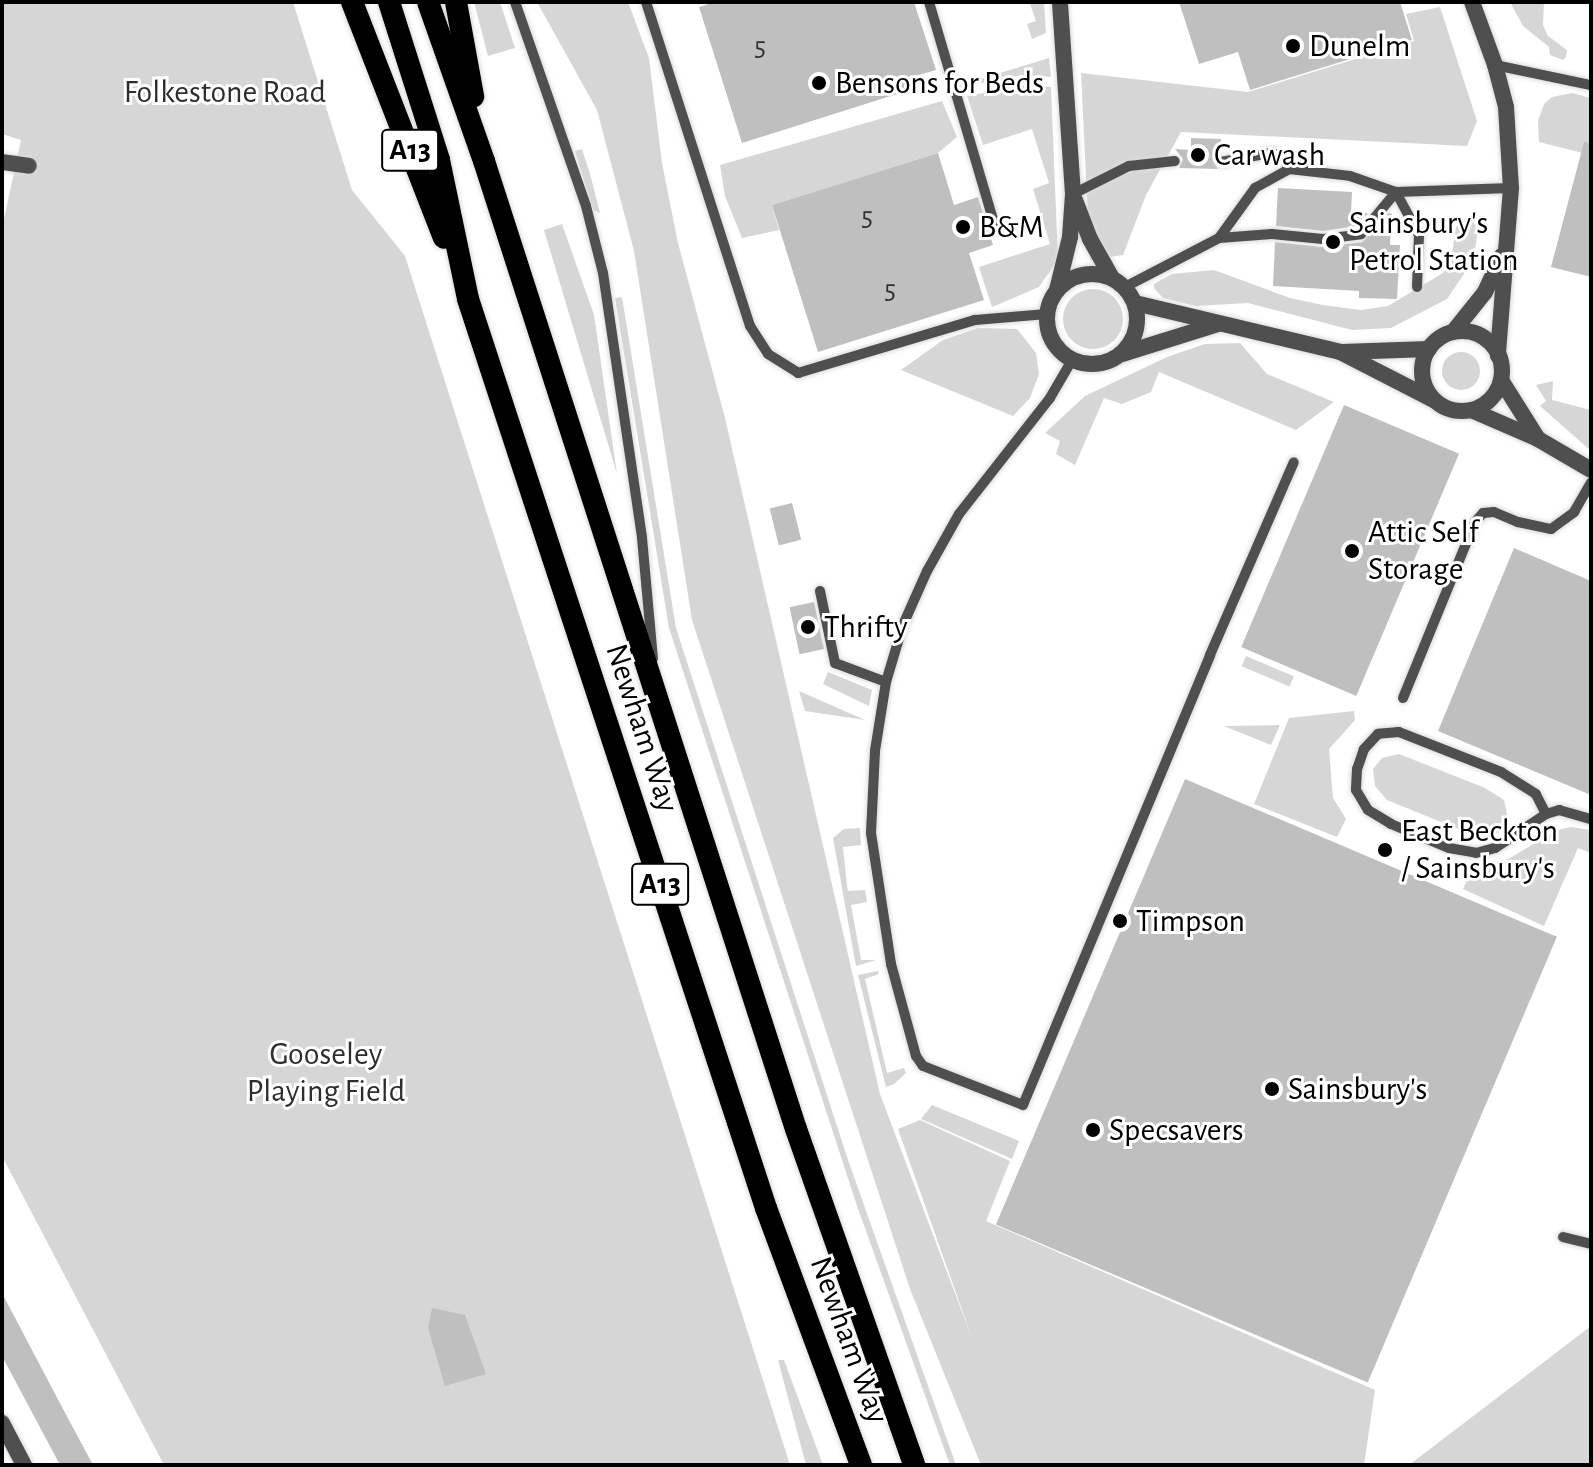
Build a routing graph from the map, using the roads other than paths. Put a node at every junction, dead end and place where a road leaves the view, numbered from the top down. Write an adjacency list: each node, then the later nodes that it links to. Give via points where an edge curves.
1 (352, 2): 27 (highway, A13)
2 (389, 2): 27 (highway, Newham Way / A13, via 439,160)
3 (428, 2): 12 (highway, Newham Way / A13)
4 (456, 2): 12 (highway, A13)
5 (515, 2): 46 (lane, Newham Way, via 572,163 603,273 642,538)
6 (646, 2): 29 (lane, via 750,326 768,354 798,373 975,320)
7 (929, 2): 21 (lane)
8 (1060, 2): 20 (street)
9 (1472, 2): 10 (street)
10 (1495, 65): 11 (lane); 18 (street, via 1506,107)
11 (1591, 85)
12 (484, 161): 46 (highway, Newham Way / A13)
13 (1175, 161): 20 (lane, via 1129,166)
14 (2, 162): 16 (street)
15 (1221, 162): 17 (lane, via 1270,153 1283,156)
16 (29, 166)
17 (1289, 169): 19 (lane, via 1350,176); 22 (lane, via 1255,188)
18 (1511, 188): 19 (lane); 23 (street)
19 (1396, 192): 22 (lane, via 1361,234); 25 (lane, via 1419,235)
20 (1073, 194): 24 (street, via 1090,239); 26 (street, via 1070,237)
21 (996, 229)
22 (1219, 238): 24 (lane)
23 (1503, 254): 31 (street, via 1485,292); 35 (street, via 1505,295)
24 (1118, 282): 26 (street, via 1080,275); 28 (street)
25 (1417, 287)
26 (1057, 290): 29 (street)
27 (468, 299): 54 (highway, Newham Way / A13, via 766,1208)
28 (1135, 303): 30 (street); 34 (street, via 1135,334)
29 (1047, 314): 36 (street, via 1049,333)
30 (1220, 324): 33 (street); 34 (street)
31 (1453, 332): 32 (street); 35 (street, via 1479,335)
32 (1429, 349): 33 (street); 38 (street, via 1422,376)
33 (1340, 352): 38 (street)
34 (1121, 355): 36 (street, via 1097,364)
35 (1498, 355): 37 (street)
36 (1072, 360): 45 (lane, via 1050,398 959,514 903,625)
37 (1501, 380): 39 (street, via 1495,394); 40 (street)
38 (1434, 400): 39 (street, via 1444,407)
39 (1471, 410): 40 (street)
40 (1538, 439): 42 (street)
41 (1294, 462): 45 (lane, via 1023,1105 923,1066 916,1056 891,964 871,833 875,751)
42 (1591, 470)
43 (1591, 483): 47 (lane, via 1574,512 1551,529 1494,512 1483,513 1475,522)
44 (820, 591): 45 (lane, via 835,663)
45 (886, 682)
46 (656, 695): 55 (highway, Newham Way / A13, via 833,1240)
47 (1403, 698)
48 (1546, 814): 48 (lane, via 1495,848 1476,853 1449,848 1368,810 1356,790 1357,769 1364,749 1378,734 1399,732 1501,772 1536,794); 49 (lane, via 1559,810)
49 (1591, 819)
50 (1563, 1237): 51 (lane)
51 (1591, 1244)
52 (2, 1423): 53 (street)
53 (24, 1465)
54 (861, 1465)
55 (914, 1465)

